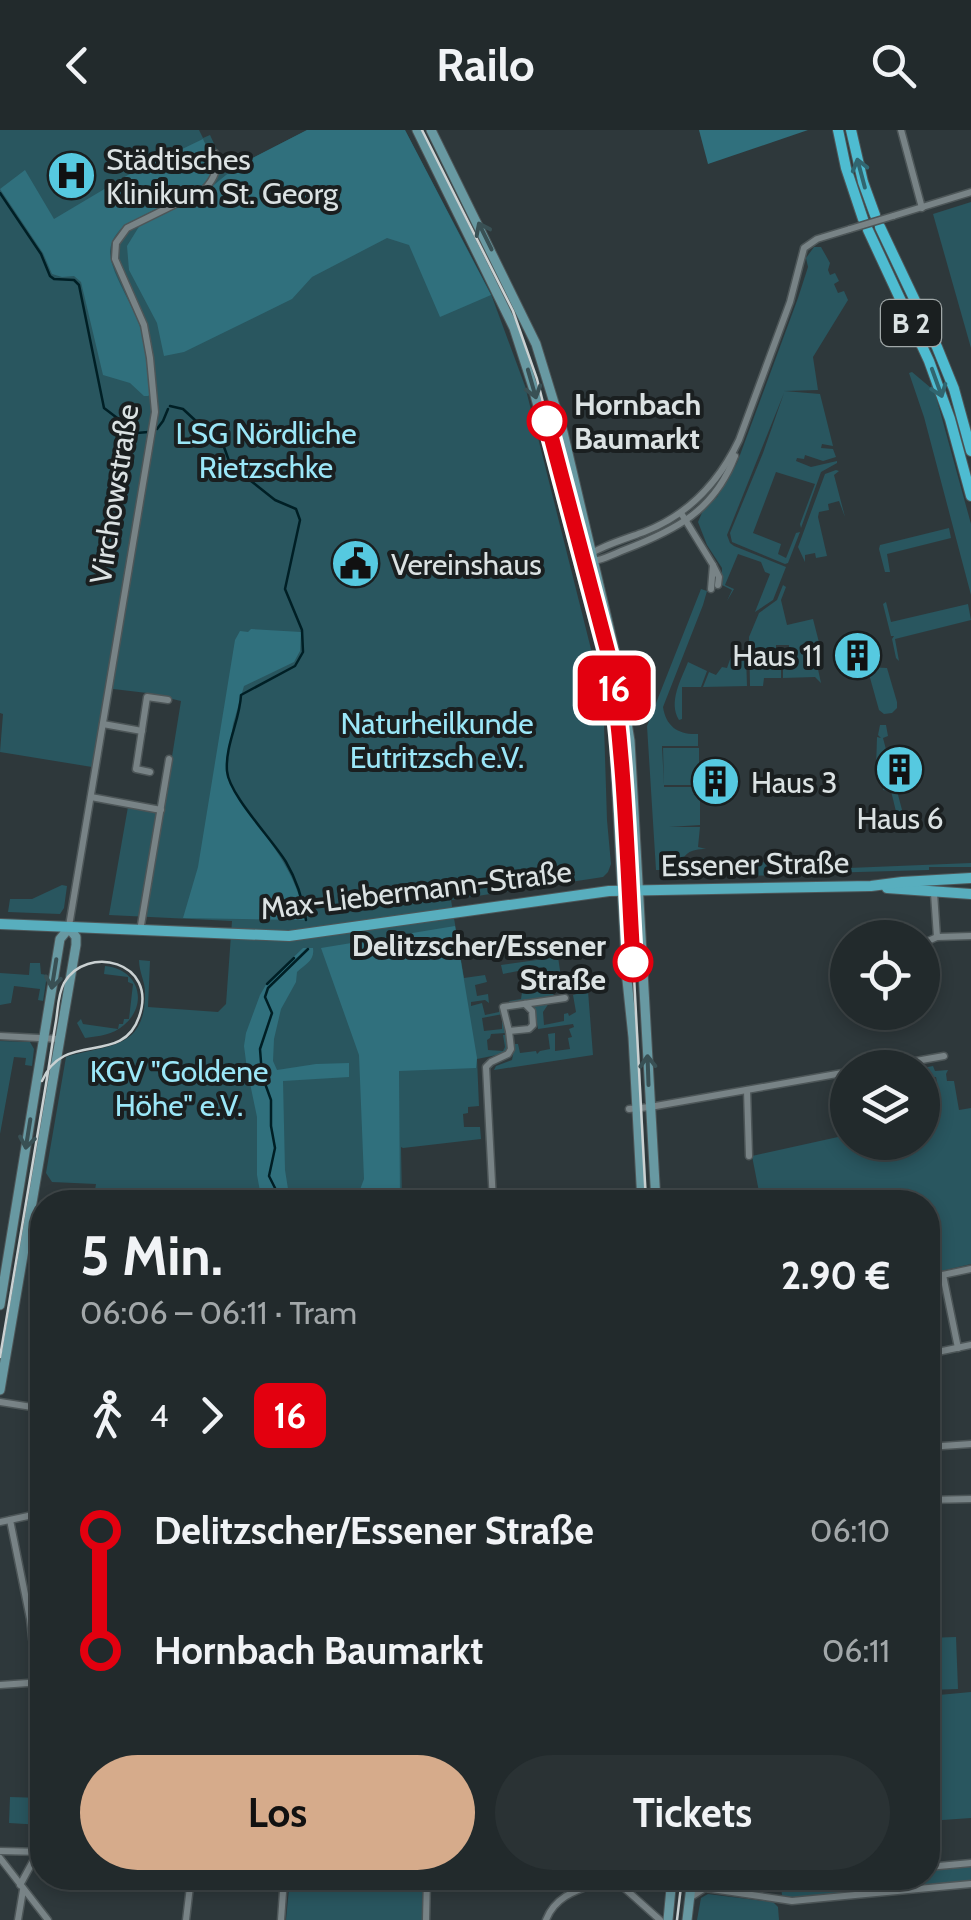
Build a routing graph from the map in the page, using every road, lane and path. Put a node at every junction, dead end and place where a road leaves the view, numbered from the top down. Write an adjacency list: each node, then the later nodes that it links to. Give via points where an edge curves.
1 (417, 130): 16 (main road, one-way to 16, via 514,328)
2 (431, 130): 15 (main road, one-way to 2, via 536,344)
3 (838, 130): 9 (highway, B 2, via 846,168)
4 (851, 130): 9 (highway, B 2, one-way to 4)
5 (901, 130): 8 (street)
6 (215, 153): 19 (street, Virchowstraße, via 216,172 204,190 127,228 116,243 116,260 144,325 155,402)
7 (971, 192): 8 (street)
8 (922, 208): 10 (street, bridge, via 804,248)
9 (871, 223): 11 (highway, B 2, via 938,347); 12 (highway, B 2, one-way to 12, via 950,418)
10 (739, 440): 13 (street, via 709,488); 14 (street, via 712,499)
11 (971, 451)
12 (971, 496)
13 (680, 513): 14 (street); 15 (street)
14 (686, 522): 15 (street); 17 (street, via 719,577)
15 (592, 557): 16 (street); 28 (main road, via 624,695)
16 (579, 561): 27 (main road, via 612,703)
17 (714, 587)
18 (168, 700): 20 (street, via 147,697)
19 (104, 724): 20 (street); 23 (street, Virchowstraße)
20 (142, 731): 22 (street, via 136,769)
21 (169, 760): 24 (street)
22 (150, 772)
23 (90, 797): 24 (street); 33 (street, Virchowstraße)
24 (160, 810): 34 (street)
25 (971, 878): 26 (main road, Essener Straße)
26 (871, 886): 28 (main road, Essener Straße); 29 (main road, Essener Straße)
27 (622, 890): 28 (main road, Max-Liebermann-Straße); 34 (main road, Max-Liebermann-Straße, via 289,936); 48 (main road)
28 (639, 891): 47 (main road, one-way to 28)
29 (934, 893): 30 (main road, Essener Straße); 31 (street)
30 (971, 894)
31 (936, 920)
32 (0, 924): 33 (main road, Max-Liebermann-Straße)
33 (69, 928): 34 (main road, Max-Liebermann-Straße); 41 (main road, Virchowstraße, one-way to 41, via 60,940); 42 (main road, Virchowstraße, via 76,940)
34 (140, 931)
35 (971, 936): 36 (street)
36 (940, 937)
37 (565, 998): 38 (street)
38 (526, 1004): 39 (street, via 503,1007); 39 (street, via 533,1025)
39 (508, 1031): 51 (street, via 508,1054 486,1067)
40 (0, 1036): 41 (street)
41 (44, 1038): 42 (street); 60 (main road, Virchowstraße, one-way to 60)
42 (59, 1040): 50 (main road, Virchowstraße)
43 (944, 1056): 44 (street)
44 (940, 1057)
45 (830, 1075): 46 (street)
46 (746, 1090): 47 (street); 49 (street)
47 (650, 1107): 48 (street); 53 (main road)
48 (633, 1109): 52 (main road)
49 (749, 1156)
50 (34, 1190)
51 (492, 1190)
52 (641, 1190)
53 (655, 1190)
54 (30, 1211): 55 (main road, Virchowstraße)
55 (24, 1246): 56 (street); 64 (main road, Virchowstraße)
56 (30, 1246)
57 (971, 1269): 58 (street)
58 (943, 1275): 59 (street); 62 (street)
59 (940, 1276)
60 (0, 1305)
61 (971, 1345): 62 (street)
62 (958, 1348): 63 (street)
63 (940, 1352)
64 (0, 1390)
65 (0, 1402): 66 (street)
66 (30, 1408)
67 (971, 1444): 68 (street)
68 (940, 1446)
69 (971, 1499): 70 (street)
70 (940, 1500)
71 (30, 1516): 72 (street)
72 (10, 1520): 73 (street); 74 (street)
73 (0, 1522)
74 (30, 1618)
75 (30, 1683): 76 (street)
76 (0, 1685)
77 (0, 1850): 78 (street)
78 (30, 1852)
79 (0, 1858): 84 (street)
80 (971, 1863): 81 (street)
81 (940, 1865)
82 (30, 1871): 84 (street)
83 (971, 1884): 85 (street)
84 (22, 1887): 98 (street); 99 (street)
85 (940, 1887)
86 (190, 1890): 100 (street)
87 (283, 1890): 101 (street)
88 (427, 1890): 102 (street)
89 (580, 1890): 103 (street, via 551,1906)
90 (627, 1890): 97 (street)
91 (671, 1890): 106 (main road)
92 (691, 1890): 96 (main road)
93 (702, 1890): 96 (street)
94 (718, 1890): 95 (street, via 792,1901)
95 (908, 1890)
96 (690, 1898): 107 (main road)
97 (650, 1909): 104 (street); 105 (street)
98 (18, 1920)
99 (48, 1920)
100 (186, 1920)
101 (281, 1920)
102 (426, 1920)
103 (546, 1920)
104 (648, 1920)
105 (660, 1920)
106 (668, 1920)
107 (687, 1920)

